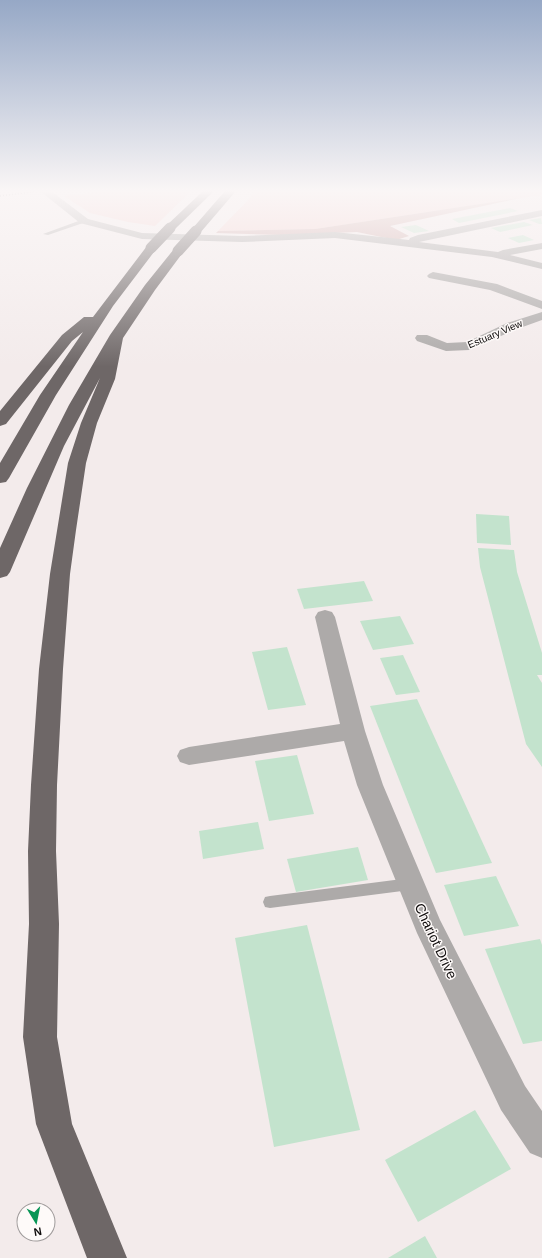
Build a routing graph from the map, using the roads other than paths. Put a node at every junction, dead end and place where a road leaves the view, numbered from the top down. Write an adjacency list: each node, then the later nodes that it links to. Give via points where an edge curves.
1 (150, 250): 8 (highway, bridge)
2 (179, 250): 11 (highway, bridge)
3 (459, 250): 5 (street)
4 (519, 250): 5 (street)
5 (492, 254): 6 (street)
6 (542, 266)
7 (433, 276): 9 (street, via 493,287)
8 (108, 304): 15 (highway, via 67,338); 16 (highway, via 48,395)
9 (542, 305)
10 (542, 316): 13 (street, Estuary View, via 512,326 469,346)
11 (117, 335): 17 (highway, via 60,438 28,504); 24 (highway, via 107,379 77,463 66,530 51,669 42,851 44,924 40,1037 54,1124)
12 (422, 338): 13 (street, Estuary View)
13 (446, 347): 14 (street, Estuary View)
14 (468, 357)
15 (0, 421)
16 (0, 478)
17 (0, 572)
18 (326, 617): 19 (street, Chariot Drive)
19 (353, 730): 20 (street); 21 (street, Chariot Drive, via 370,785)
20 (189, 756)
21 (410, 884): 22 (lane); 23 (street, Chariot Drive, via 427,924 513,1098)
22 (270, 902)
23 (542, 1141)
24 (107, 1258)

